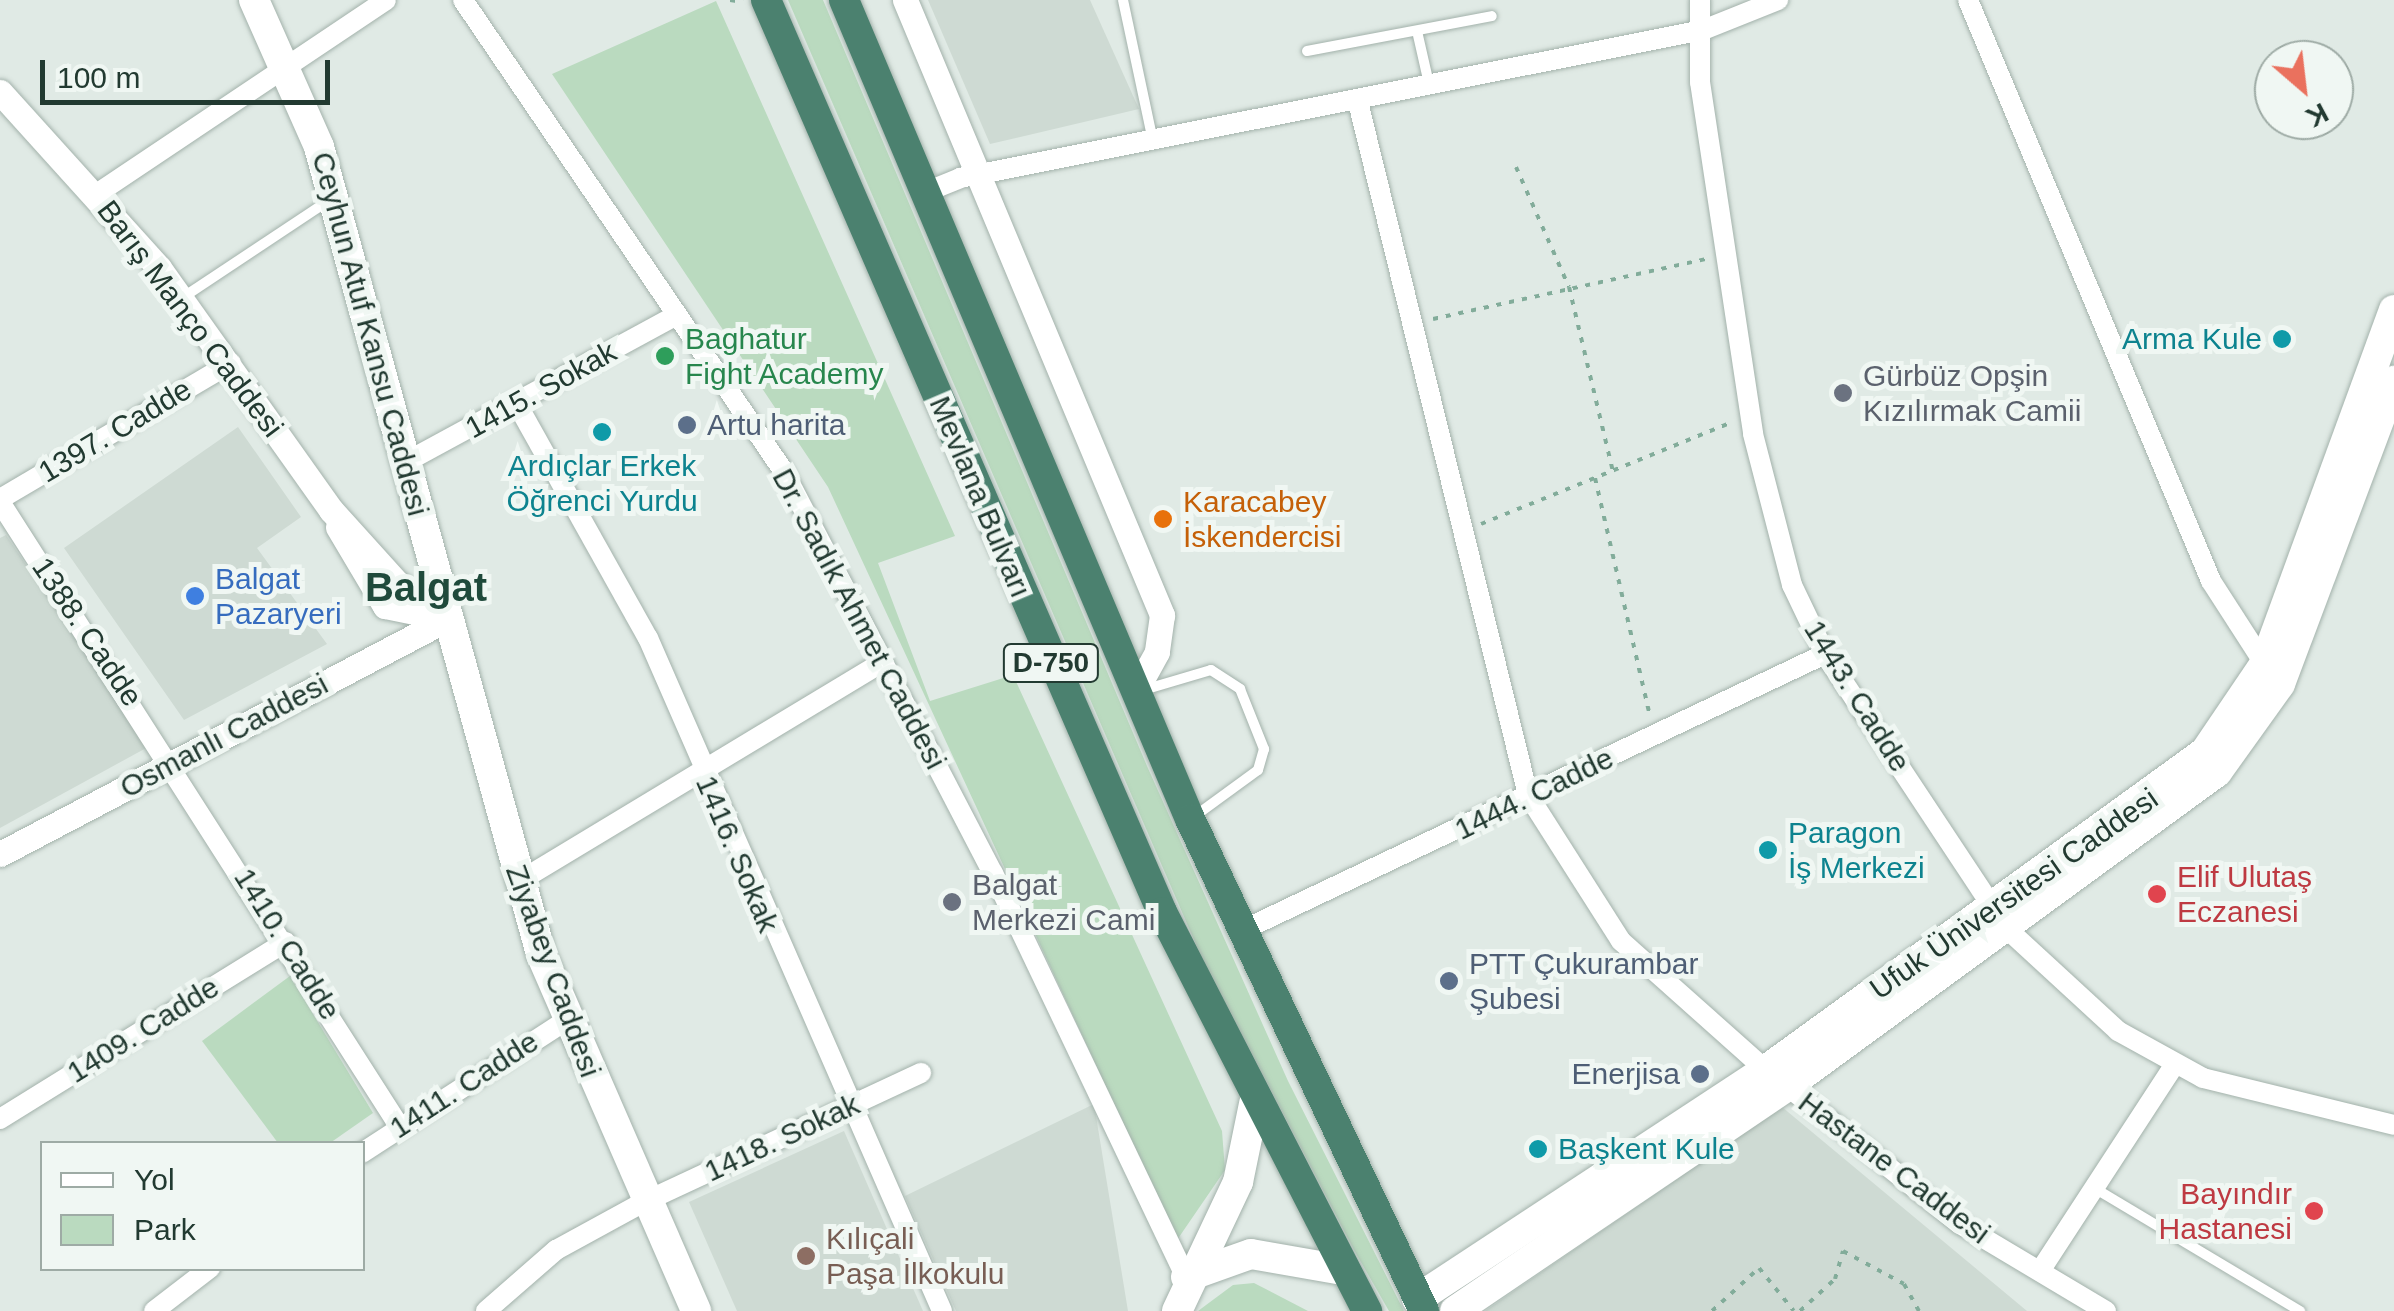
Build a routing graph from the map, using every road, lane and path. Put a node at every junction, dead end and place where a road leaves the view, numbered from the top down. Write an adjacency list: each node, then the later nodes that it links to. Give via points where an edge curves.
1 (254, 0): 15 (main road, Ceyhun Atuf Kansu Caddesi)
2 (386, 0): 15 (street)
3 (463, 0): 29 (street, Dr. Sadık Ahmet Caddesi)
4 (766, 0): 59 (highway, Mevlana Bulvarı / D-750, via 1093,759)
5 (844, 0): 22 (highway)
6 (905, 0): 21 (street)
7 (1124, 0): 19 (lane)
8 (1700, 0): 12 (street, 1443. Cadde)
9 (1778, 0): 12 (street)
10 (1968, 0): 43 (street, via 2211,581)
11 (1492, 16): 13 (lane)
12 (1703, 30): 16 (street); 25 (street, 1443. Cadde, via 1700,82)
13 (1417, 31): 14 (lane); 16 (lane)
14 (1307, 52)
15 (290, 66): 23 (street); 24 (main road, Ceyhun Atuf Kansu Caddesi)
16 (1430, 88): 18 (street)
17 (0, 92): 23 (street, Barış Manço Caddesi)
18 (1358, 102): 19 (street); 30 (street, Hastane Caddesi)
19 (1154, 142): 21 (street)
20 (1516, 167): 26 (path)
21 (977, 174): 22 (street); 44 (street, via 1162,615 1157,652)
22 (926, 192): 44 (highway)
23 (95, 194): 27 (street, Barış Manço Caddesi)
24 (333, 198): 27 (lane); 35 (main road, Ceyhun Atuf Kansu Caddesi)
25 (1726, 255): 26 (path); 34 (street, 1443. Cadde)
26 (1569, 287): 30 (path); 36 (path)
27 (182, 298): 31 (street, Barış Manço Caddesi)
28 (2394, 310): 43 (main road, Ufuk Üniversitesi Caddesi)
29 (675, 316): 33 (street, 1415. Sokak); 42 (street, Dr. Sadık Ahmet Caddesi, via 784,472)
30 (1412, 324): 48 (street, Hastane Caddesi)
31 (230, 363): 38 (street, 1397. Cadde); 40 (street, Barış Manço Caddesi, via 331,510 363,583 385,606)
32 (2394, 381): 43 (main road, Ufuk Üniversitesi Caddesi)
33 (517, 404): 35 (street, 1415. Sokak); 47 (street, 1416. Sokak, via 648,638)
34 (1750, 415): 36 (path); 41 (street, 1443. Cadde, via 1792,585)
35 (406, 462): 40 (main road, Ceyhun Atuf Kansu Caddesi)
36 (1612, 471): 37 (path)
37 (1595, 478): 39 (path); 45 (path)
38 (0, 501): 46 (street, 1388. Cadde)
39 (1487, 522)
40 (449, 618): 46 (street, Osmanlı Caddesi); 51 (main road, Ziyabey Caddesi)
41 (1825, 654): 45 (street, 1444. Cadde); 52 (street, 1443. Cadde)
42 (880, 664): 47 (street); 70 (street, Dr. Sadık Ahmet Caddesi, via 993,873)
43 (2272, 674): 52 (main road, Ufuk Üniversitesi Caddesi, via 2217,772)
44 (1136, 692): 49 (highway); 49 (lane, via 1211,670 1240,689 1264,749 1258,770)
45 (1655, 735): 48 (street, 1444. Cadde)
46 (174, 762): 50 (street, Osmanlı Caddesi); 54 (street, 1410. Cadde)
47 (702, 772): 51 (street); 60 (street, 1416. Sokak)
48 (1528, 795): 53 (street, 1444. Cadde); 58 (street, Hastane Caddesi, via 1621,941)
49 (1190, 819): 53 (highway)
50 (0, 854)
51 (518, 882): 55 (main road, Ziyabey Caddesi)
52 (2001, 919): 56 (street, 1443. Cadde, via 2073,994); 58 (main road, Ufuk Üniversitesi Caddesi)
53 (1241, 930): 71 (highway)
54 (286, 942): 61 (street, 1409. Cadde); 63 (street, 1410. Cadde)
55 (567, 1020): 63 (street, 1411. Cadde); 66 (main road, Ziyabey Caddesi)
56 (2172, 1067): 62 (street, 1443. Cadde); 65 (street)
57 (921, 1073): 60 (street, 1418. Sokak)
58 (1776, 1078): 69 (street, Hastane Caddesi, via 1960,1224); 71 (main road, Ufuk Üniversitesi Caddesi); 78 (main road, Ufuk Üniversitesi Caddesi)
59 (1254, 1104): 67 (highway, Mevlana Bulvarı / D-750); 70 (main road, via 1238,1182)
60 (846, 1108): 66 (street, 1418. Sokak); 75 (street, 1416. Sokak)
61 (0, 1119)
62 (2394, 1125)
63 (398, 1126): 64 (street, 1411. Cadde)
64 (365, 1151)
65 (2096, 1189): 69 (street); 83 (lane)
66 (642, 1203): 73 (street, 1418. Sokak, via 556,1250); 74 (main road, Ziyabey Caddesi)
67 (1343, 1270): 70 (main road, via 1251,1254); 77 (highway, Mevlana Bulvarı / D-750)
68 (206, 1271): 72 (street)
69 (2040, 1272): 82 (street, Hastane Caddesi)
70 (1186, 1277): 76 (main road)
71 (1420, 1305)
72 (154, 1311)
73 (486, 1311)
74 (696, 1311)
75 (942, 1311)
76 (1177, 1311)
77 (1366, 1311)
78 (1455, 1311)
79 (1712, 1311): 80 (path, via 1759,1268)
80 (1797, 1311): 81 (path, via 1835,1279 1843,1251 1904,1284)
81 (1918, 1311)
82 (2106, 1311)
83 (2300, 1311)

